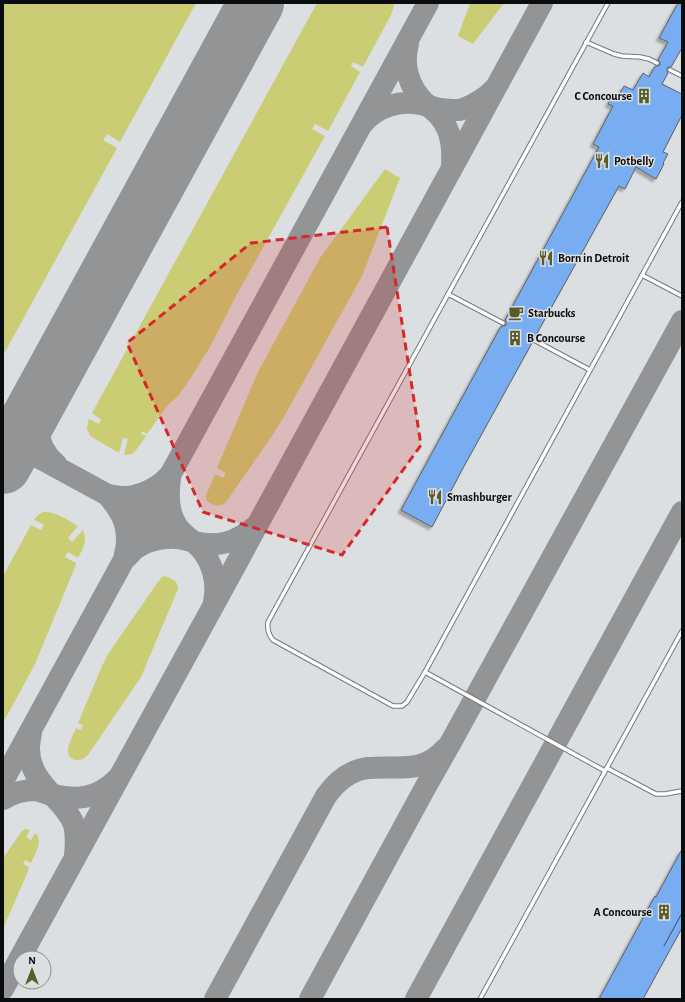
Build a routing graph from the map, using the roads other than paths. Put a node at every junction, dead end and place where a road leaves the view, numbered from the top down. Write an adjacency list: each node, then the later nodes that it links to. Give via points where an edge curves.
1 (608, 3): 2 (lane)
2 (586, 42): 3 (lane, via 614,54 640,57); 8 (lane)
3 (657, 63)
4 (670, 70): 5 (lane)
5 (682, 76)
6 (682, 202): 7 (lane)
7 (642, 275): 9 (lane); 12 (lane)
8 (448, 294): 10 (lane); 14 (lane, via 268,622 268,632 273,640 393,706 402,706 407,702)
9 (682, 296)
10 (503, 323)
11 (534, 340): 12 (lane)
12 (590, 370): 14 (lane)
13 (682, 631): 15 (lane)
14 (425, 672): 15 (lane)
15 (606, 769): 16 (lane, via 656,794); 17 (lane)
16 (682, 791)
17 (480, 999)

